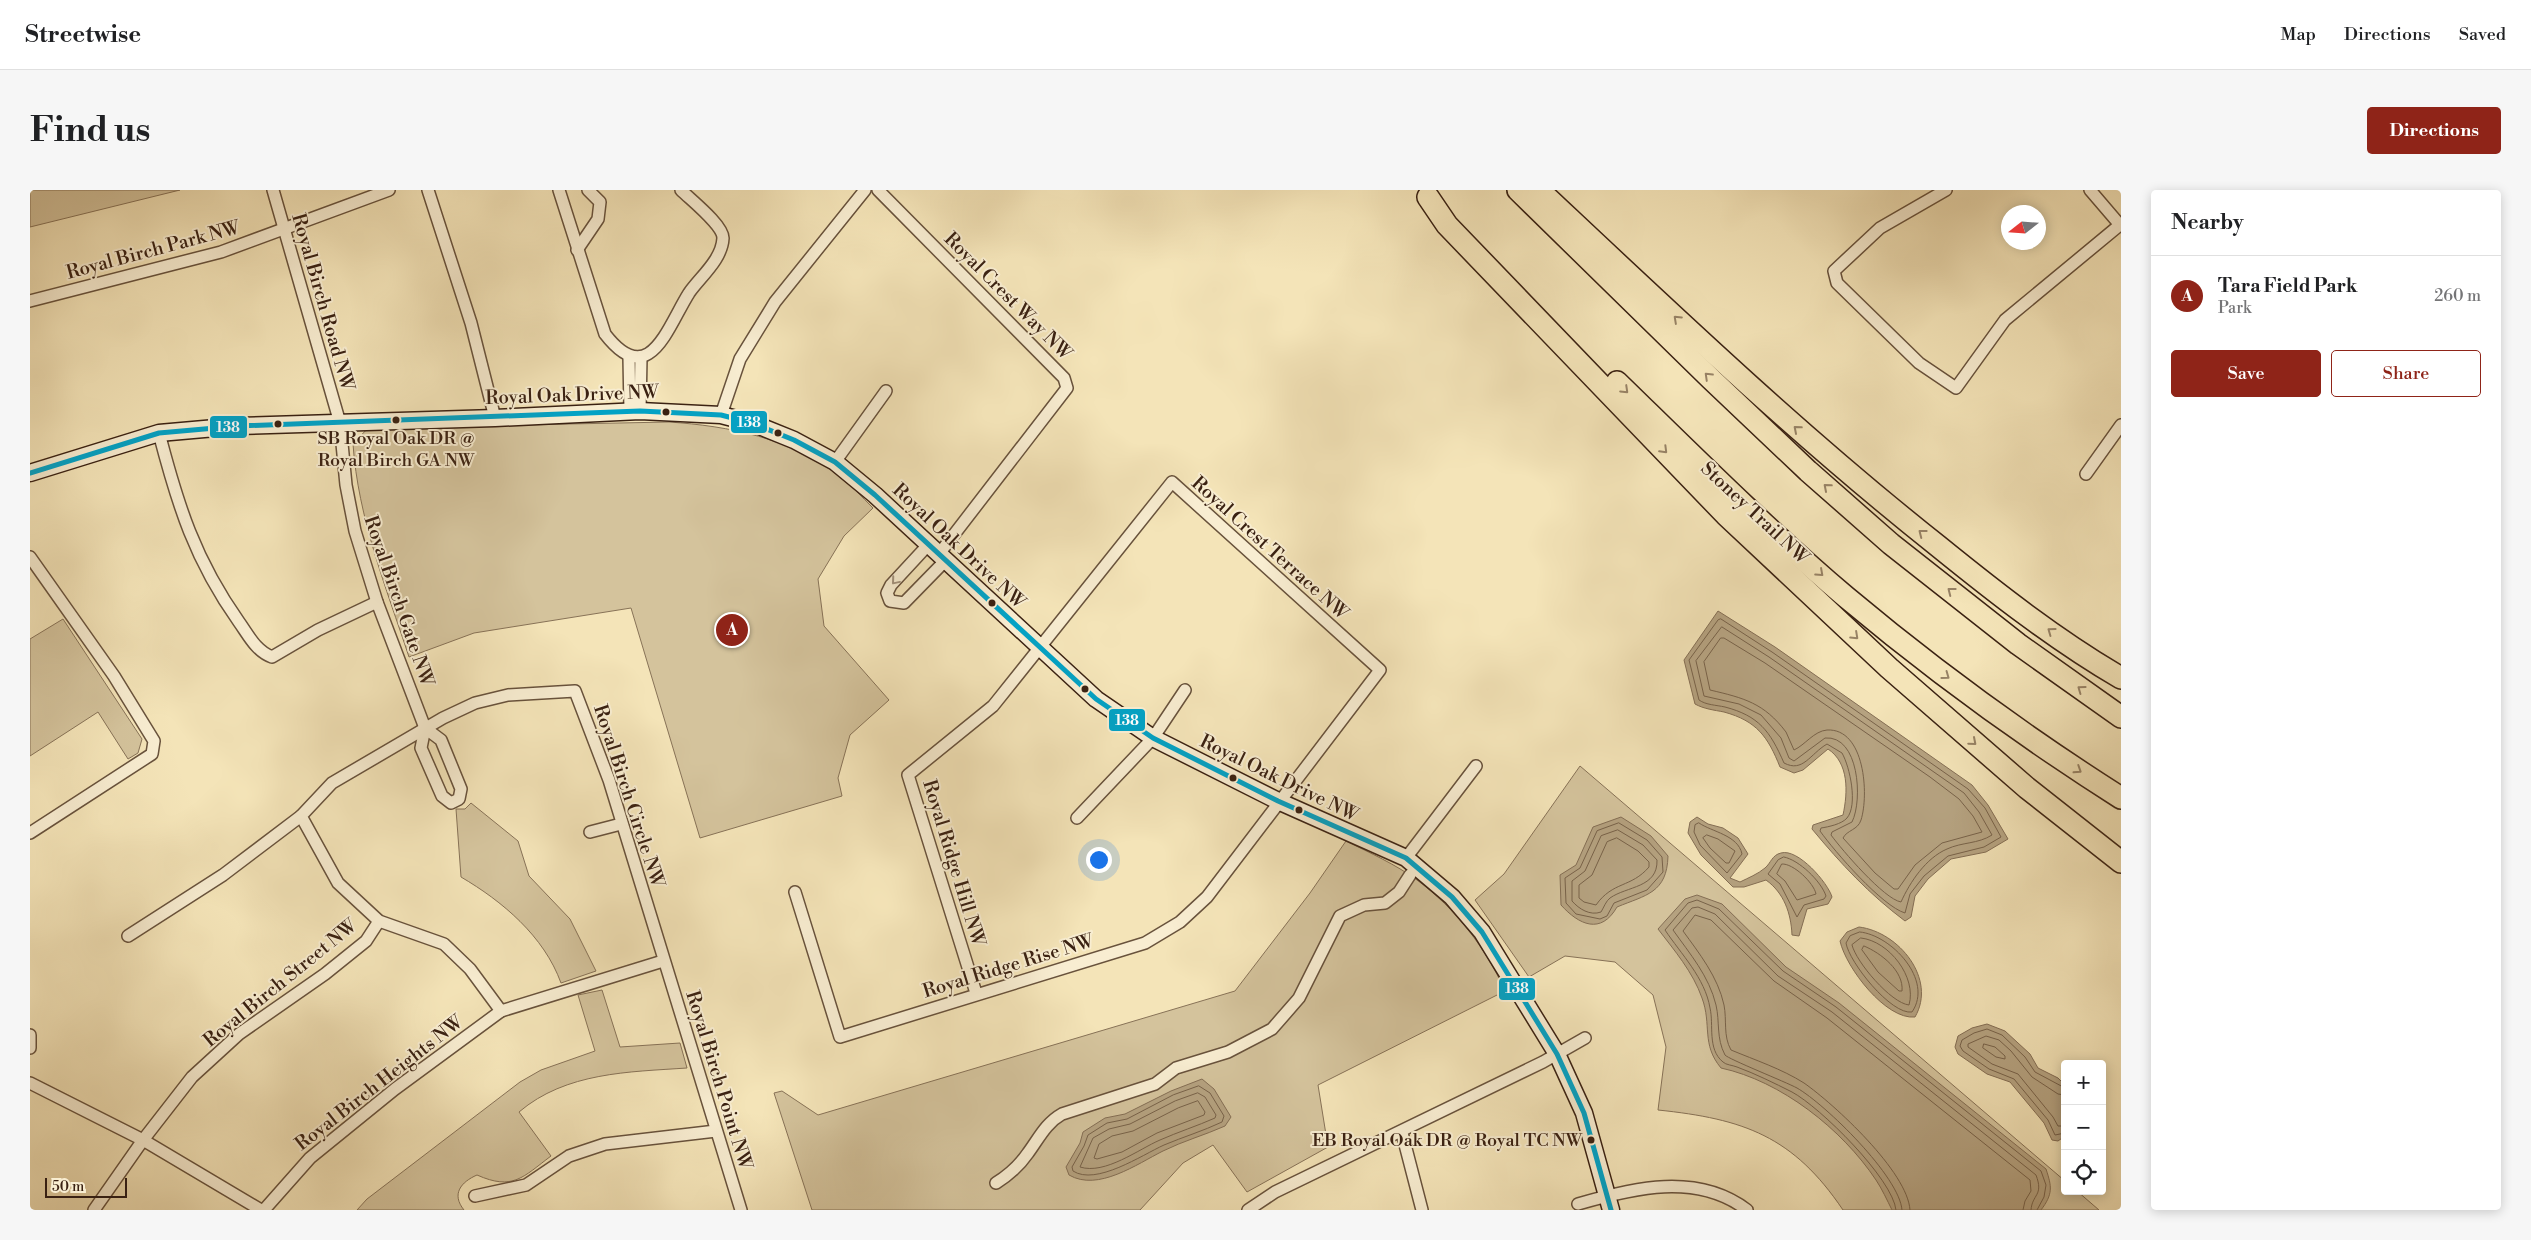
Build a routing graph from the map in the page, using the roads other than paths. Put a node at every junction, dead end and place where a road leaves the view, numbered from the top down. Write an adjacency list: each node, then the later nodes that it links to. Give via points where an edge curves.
1 (273, 190): 15 (street, Royal Birch Road NW)
2 (389, 190): 15 (street, Royal Birch Park NW)
3 (428, 190): 22 (street, via 471,323)
4 (559, 190): 16 (street)
5 (588, 190): 16 (street, via 600,202 598,219)
6 (681, 190): 18 (street, via 720,228 723,238 717,257 690,293 659,345)
7 (865, 190): 21 (street, via 775,302 740,358)
8 (878, 190): 29 (street, Royal Crest Way NW, via 1064,378 1067,388)
9 (1518, 190): 35 (highway, one-way to 9, via 2018,644 1891,544 1718,386)
10 (1538, 190): 33 (highway, one-way to 10, via 1985,584 1889,508 1778,412)
11 (1946, 190): 14 (street, via 1880,228 1834,271 1837,283 1919,363 1956,388 2005,320)
12 (2090, 190): 14 (street)
13 (1424, 194): 39 (highway, one-way to 39, via 1447,224 1726,515 1889,668); 40 (highway, Stoney Trail NW, one-way to 40, via 1729,491 1846,596 1921,657 2049,752)
14 (2120, 225)
15 (284, 229): 17 (street, Royal Birch Park NW, via 221,252); 23 (street, Royal Birch Road NW)
16 (577, 250): 18 (street, via 605,334 616,348)
17 (30, 301)
18 (635, 357): 20 (street)
19 (886, 391): 26 (street)
20 (635, 411): 21 (street, Royal Oak Drive NW); 22 (street, Royal Oak Drive NW)
21 (721, 415): 26 (street, Royal Oak Drive NW, via 752,423)
22 (495, 418): 23 (street, Royal Oak Drive NW)
23 (340, 423): 25 (street, Royal Oak Drive NW, via 238,426); 31 (street, Royal Birch Gate NW, via 346,485 355,531)
24 (2121, 425): 28 (street)
25 (159, 433): 27 (street, Royal Oak Drive NW); 31 (street, via 177,500 200,559 260,653 272,657 318,630)
26 (835, 462): 29 (street, Royal Oak Drive NW)
27 (30, 473)
28 (2086, 474)
29 (938, 553): 29 (street, one-way to 29, via 890,585 887,593 890,601 904,603); 32 (street, Royal Oak Drive NW)
30 (30, 557): 46 (street, via 114,676 154,741 152,754)
31 (377, 602): 36 (street, Royal Birch Gate NW)
32 (1040, 649): 37 (street, Royal Oak Drive NW, via 1096,699); 41 (street, Royal Crest Terrace NW, via 1172,482 1380,670); 55 (street, Royal Ridge Hill NW, via 993,706 908,775)
33 (2121, 678)
34 (1185, 690): 37 (street)
35 (2121, 717)
36 (426, 728): 36 (street, via 421,748 442,796 451,803 458,799 461,788 441,740); 42 (street, Royal Birch Circle NW, via 332,783); 44 (street, Royal Birch Circle NW, via 475,703 508,695 575,691 609,780)
37 (1153, 738): 41 (street, Royal Oak Drive NW); 43 (street)
38 (1476, 766): 48 (street)
39 (2027, 788): 47 (highway); 49 (highway)
40 (2121, 798)
41 (1278, 802): 48 (street, Royal Oak Drive NW); 55 (street, Royal Ridge Rise NW, via 1206,897 1180,922 1145,943)
42 (301, 816): 52 (street, via 338,883); 53 (street, Royal Birch Circle NW, via 224,874)
43 (1077, 818)
44 (621, 824): 45 (street); 54 (street, Royal Birch Circle NW)
45 (590, 832)
46 (30, 833)
47 (2121, 851)
48 (1406, 858): 60 (street, Royal Oak Drive NW, via 1452,897 1482,932)
49 (2121, 862)
50 (1410, 874): 65 (street, via 1400,892 1385,903 1364,905 1340,916 1300,998 1272,1029 1228,1052 1176,1068 1155,1084 1062,1114 1048,1124 1012,1173)
51 (795, 892): 55 (street, Royal Ridge Rise NW, via 840,1037)
52 (379, 921): 56 (street, via 444,944 470,969); 64 (street, Royal Birch Street NW, via 366,941 239,1034 192,1077)
53 (128, 936)
54 (663, 961): 56 (street); 62 (street, Royal Birch Point NW)
55 (976, 993)
56 (501, 1010): 71 (street, Royal Birch Heights NW, via 310,1158)
57 (30, 1035): 59 (street)
58 (1586, 1038): 60 (street)
59 (30, 1048)
60 (1557, 1054): 63 (street); 67 (street, Royal Oak Drive NW, via 1584,1114)
61 (30, 1083): 64 (street)
62 (716, 1131): 66 (street, via 605,1144 569,1156 526,1185); 72 (street, Royal Birch Point NW)
63 (1402, 1132): 69 (street); 74 (street)
64 (143, 1140): 70 (street, Royal Birch Street NW); 71 (street)
65 (996, 1183)
66 (475, 1196)
67 (1609, 1203): 68 (street); 75 (street, via 1671,1185 1699,1188)
68 (1578, 1204)
69 (1263, 1205): 73 (street)
70 (94, 1210)
71 (263, 1210)
72 (741, 1210)
73 (1248, 1210)
74 (1422, 1210)
75 (1747, 1210)

